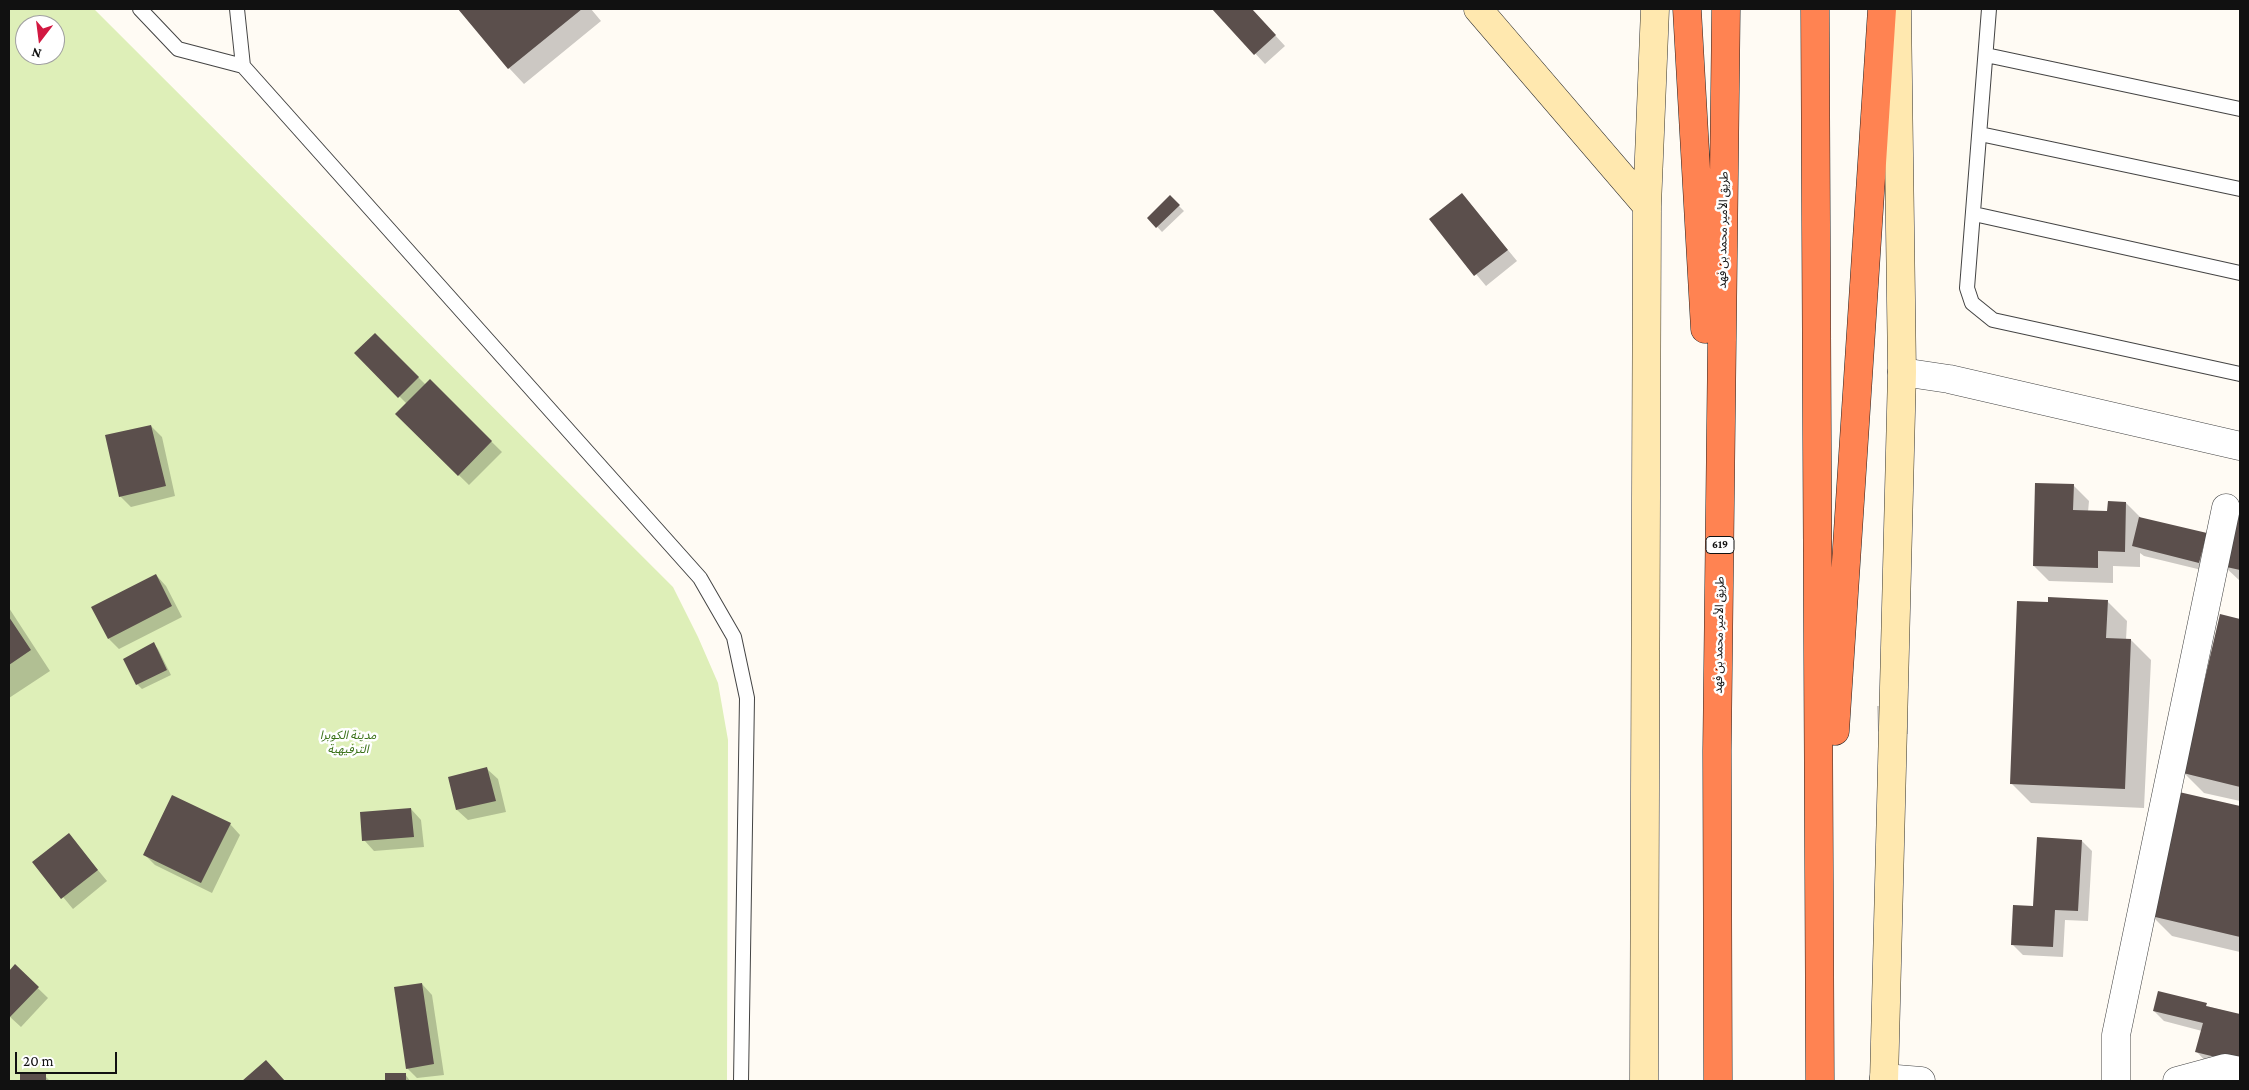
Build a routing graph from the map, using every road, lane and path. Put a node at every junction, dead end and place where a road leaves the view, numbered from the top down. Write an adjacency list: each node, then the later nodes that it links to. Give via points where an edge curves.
1 (140, 9): 12 (lane, via 178,49)
2 (237, 9): 12 (lane)
3 (1478, 9): 16 (main road)
4 (1655, 9): 16 (main road)
5 (1687, 9): 23 (highway, via 1706,342)
6 (1726, 9): 23 (highway, طريق الأمير محمد بن فهد / 619)
7 (1815, 9): 24 (highway)
8 (1882, 9): 24 (highway)
9 (1897, 9): 19 (main road)
10 (1990, 9): 11 (lane)
11 (1986, 55): 13 (lane); 14 (lane)
12 (243, 66): 27 (lane, via 700,578 734,637 747,698)
13 (2240, 109)
14 (1980, 134): 15 (lane); 17 (lane)
15 (2240, 189)
16 (1646, 206): 28 (main road)
17 (1974, 214): 18 (lane); 20 (lane, via 1968,288 1972,303 1993,320)
18 (2240, 273)
19 (1902, 372): 21 (street, via 1959,381); 26 (main road)
20 (2240, 374)
21 (2240, 446)
22 (2226, 508): 32 (street, via 2116,1035)
23 (1717, 750): 29 (highway, طريق الأمير محمد بن فهد / 619)
24 (1819, 969): 30 (highway)
25 (2240, 1071): 33 (street, via 2226,1068)
26 (1884, 1080): 31 (street)
27 (741, 1081)
28 (1644, 1081)
29 (1718, 1081)
30 (1820, 1081)
31 (1921, 1081)
32 (2116, 1081)
33 (2177, 1081)

